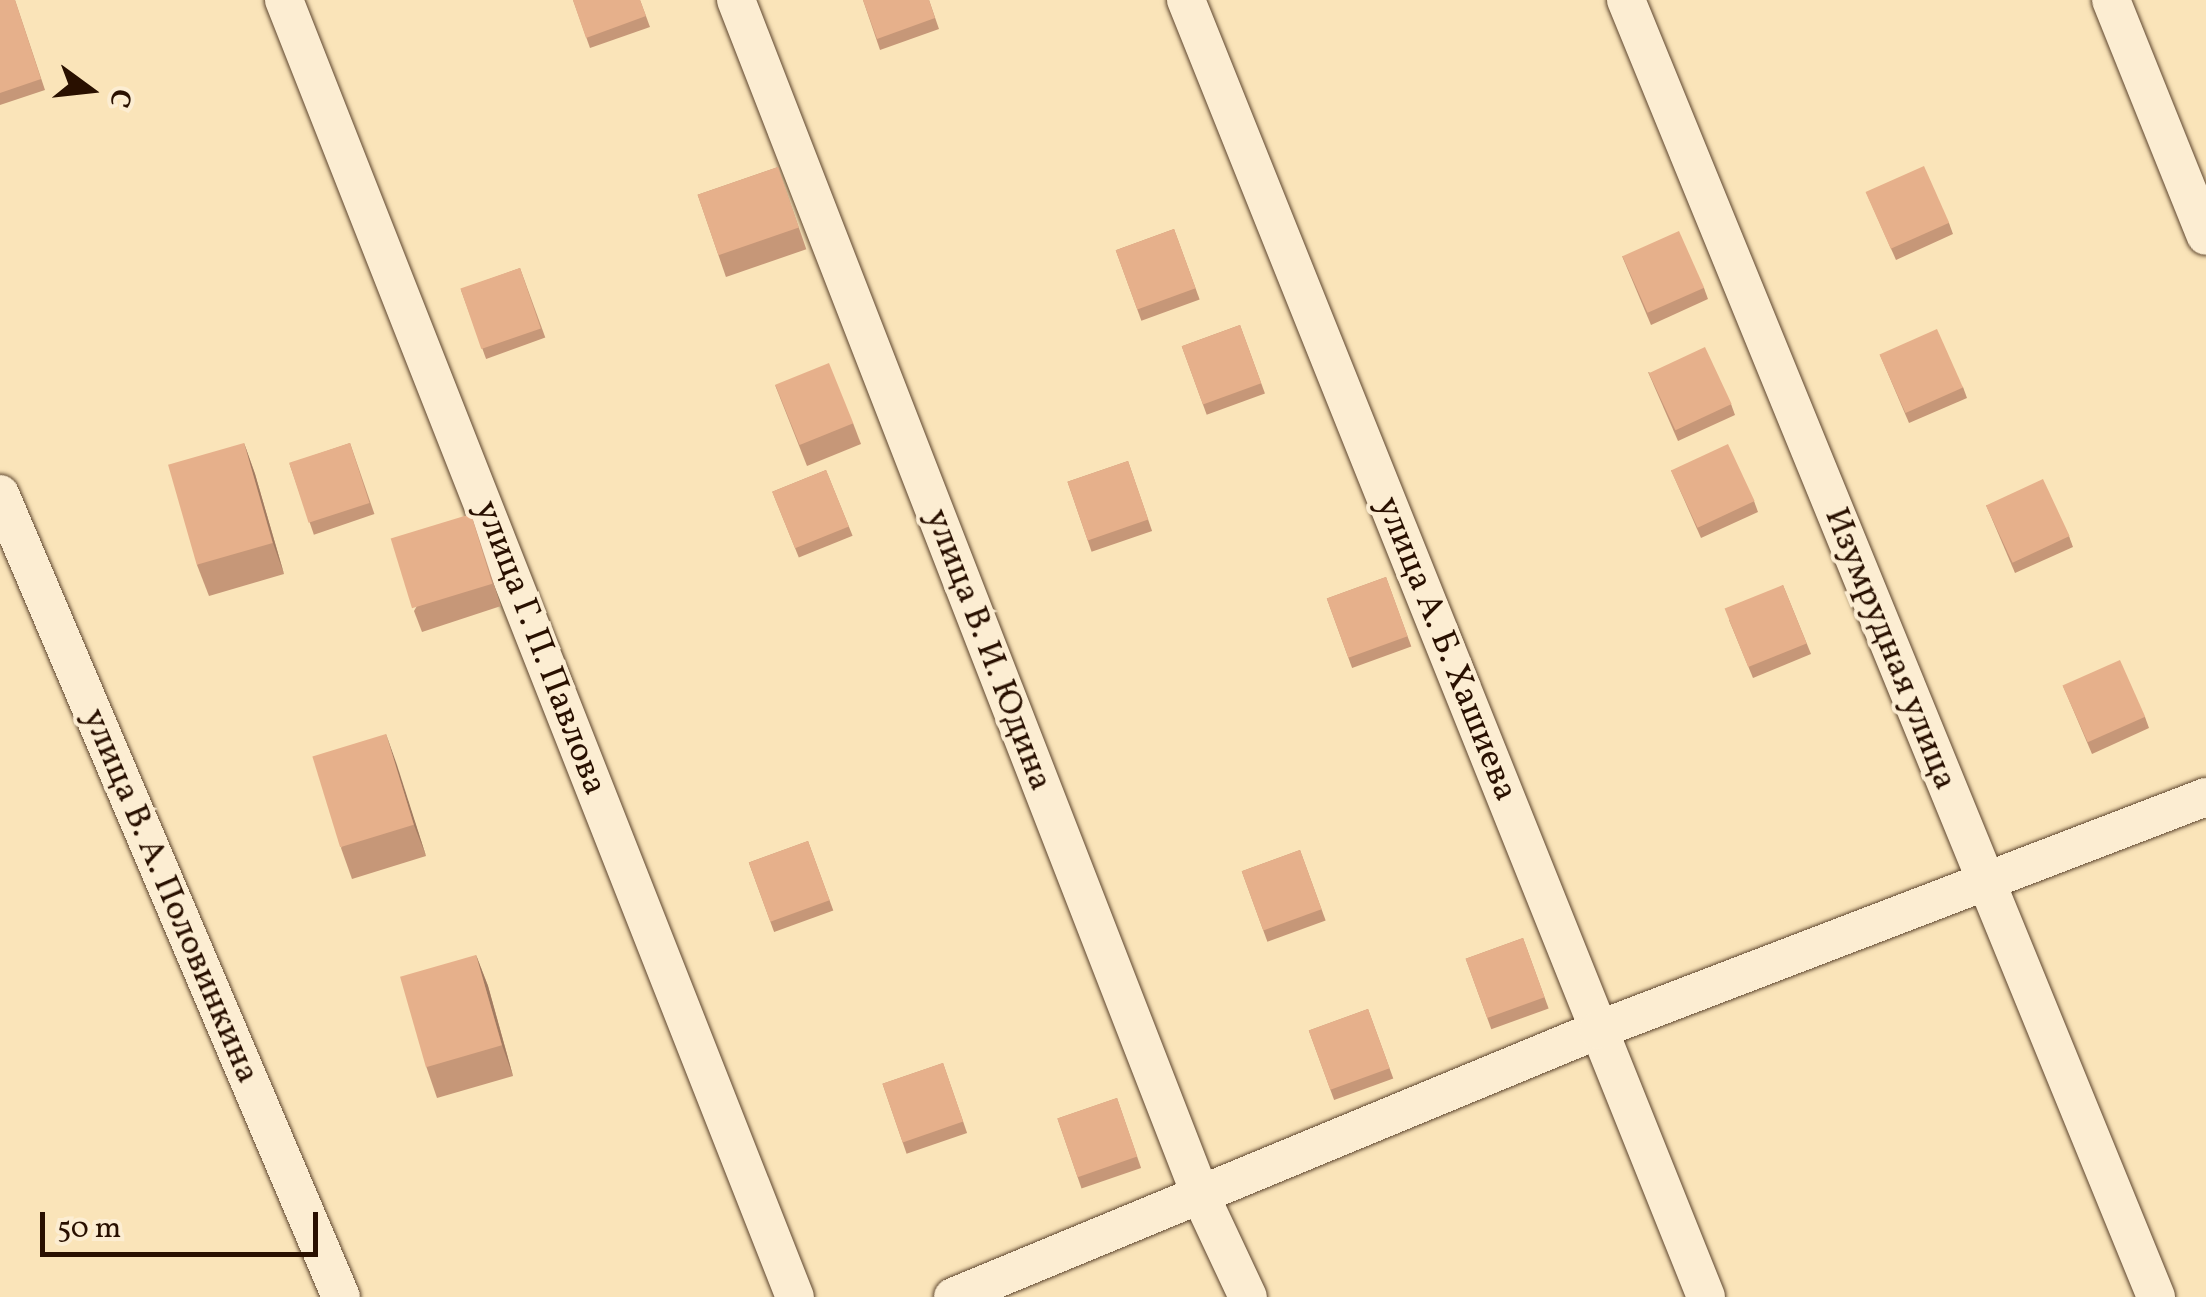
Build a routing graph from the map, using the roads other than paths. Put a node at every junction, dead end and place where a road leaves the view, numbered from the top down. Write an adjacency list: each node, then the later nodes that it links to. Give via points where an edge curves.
1 (284, 0): 13 (street, улица Г. П. Павлова)
2 (736, 0): 11 (street, улица В. И. Юдина)
3 (1186, 0): 10 (street, улица А. Б. Хашиева)
4 (1626, 0): 9 (street, Изумрудная улица)
5 (2111, 0): 6 (street)
6 (2206, 236)
7 (0, 494): 12 (street, улица В. А. Половинкина)
8 (2206, 797): 9 (street)
9 (1985, 883): 10 (street); 17 (street, Изумрудная улица)
10 (1598, 1030): 11 (street); 16 (street, улица А. Б. Хашиева)
11 (1202, 1199): 14 (street); 15 (street, улица В. И. Юдина)
12 (341, 1297)
13 (795, 1297)
14 (952, 1297)
15 (1248, 1297)
16 (1706, 1297)
17 (2156, 1297)

